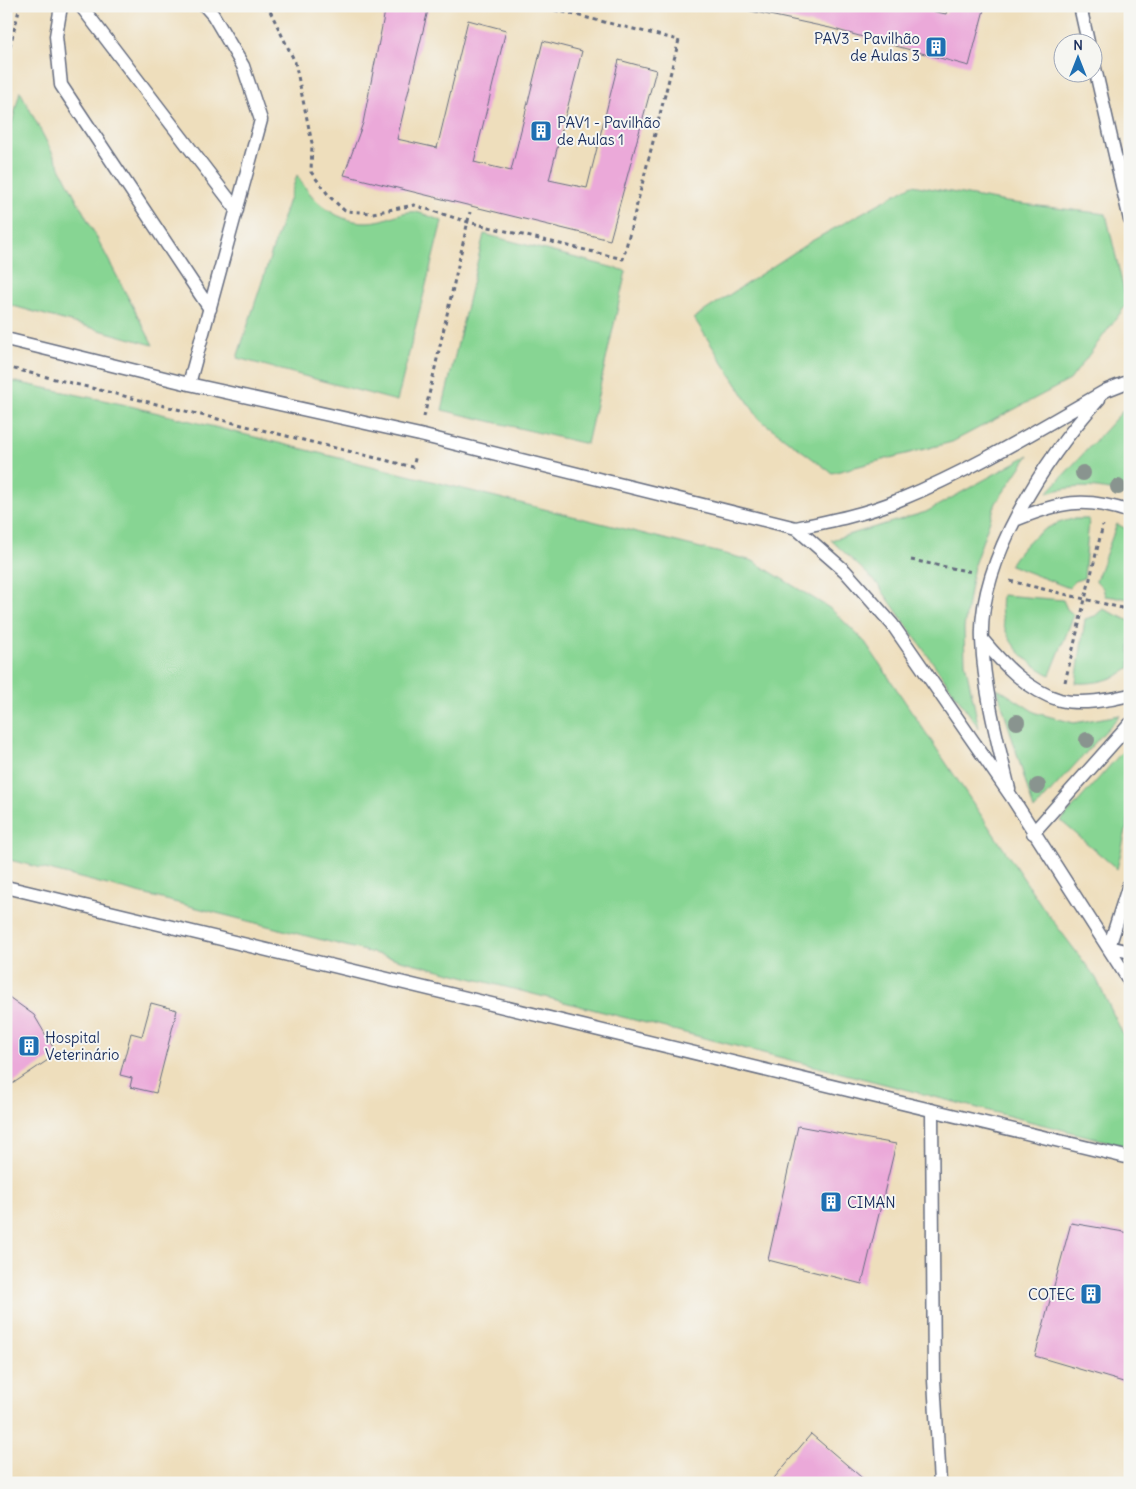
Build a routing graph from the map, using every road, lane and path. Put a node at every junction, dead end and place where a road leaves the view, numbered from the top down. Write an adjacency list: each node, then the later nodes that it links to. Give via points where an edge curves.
1 (20, 6): 9 (path)
2 (61, 6): 15 (lane, via 56,36 61,85)
3 (81, 6): 11 (lane)
4 (205, 6): 11 (lane, via 214,14 243,66 261,120)
5 (264, 6): 14 (path, via 270,11 295,62 312,143 311,172 330,196 345,211 373,213 414,205)
6 (538, 6): 14 (path, via 679,40 623,260)
7 (1080, 6): 8 (lane)
8 (1086, 32)
9 (6, 62)
10 (1098, 82): 13 (lane)
11 (237, 210): 15 (lane)
12 (470, 212): 14 (path)
13 (1130, 220)
14 (468, 222): 21 (path)
15 (210, 309): 19 (lane)
16 (6, 339): 19 (lane)
17 (6, 367): 21 (path, via 413,467)
18 (1130, 380): 20 (lane)
19 (189, 384): 21 (lane)
20 (1108, 390): 24 (lane, via 1080,420); 25 (lane, via 958,473 906,497 847,517)
21 (420, 435): 25 (lane)
22 (1108, 504): 23 (lane); 24 (lane, via 1080,502 1048,506); 26 (path)
23 (1130, 512)
24 (1015, 520): 28 (lane, via 991,576 985,598)
25 (796, 528): 32 (lane, via 845,570 892,624)
26 (1085, 600): 27 (path); 30 (path)
27 (1130, 610)
28 (982, 638): 30 (lane, via 1003,664 1036,688); 32 (lane, via 988,700)
29 (1130, 695): 30 (lane)
30 (1060, 700)
31 (1130, 724): 33 (lane)
32 (1011, 796): 33 (lane)
33 (1033, 833): 36 (lane)
34 (1130, 881): 36 (lane)
35 (6, 887): 39 (lane)
36 (1109, 947): 37 (lane); 38 (lane)
37 (1130, 952)
38 (1130, 982)
39 (932, 1110): 40 (lane); 41 (lane, via 934,1380)
40 (1130, 1158)
41 (940, 1483)

